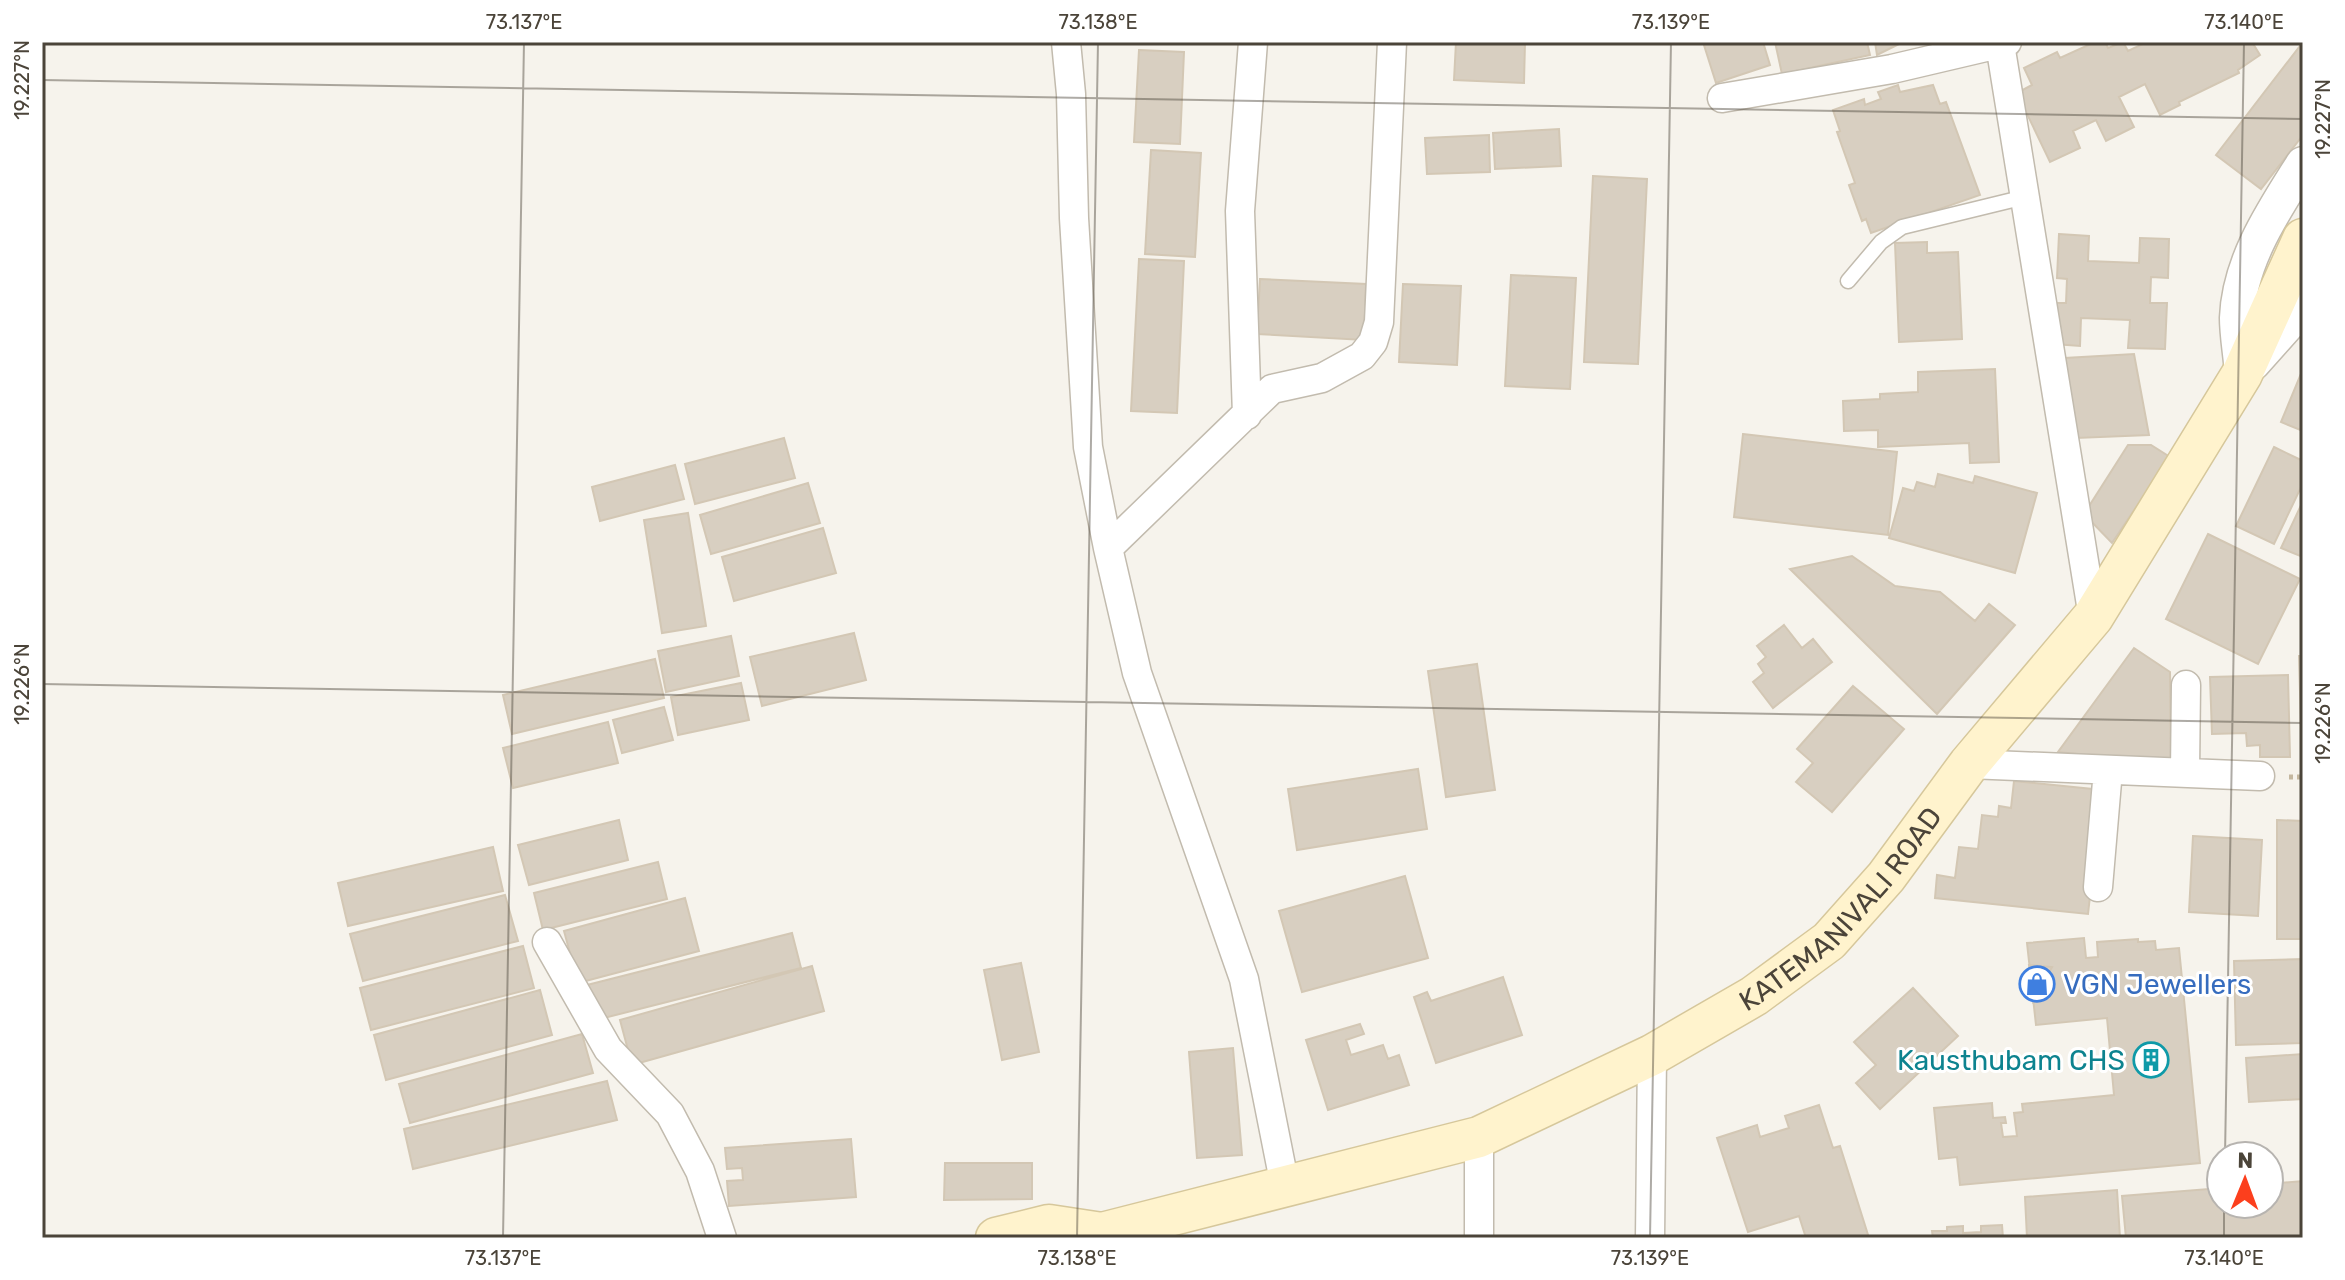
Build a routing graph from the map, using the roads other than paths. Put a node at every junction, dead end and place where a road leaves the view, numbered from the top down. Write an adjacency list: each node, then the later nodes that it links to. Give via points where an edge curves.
1 (1066, 42): 13 (street, via 1088,447)
2 (1253, 42): 12 (street, via 1240,211)
3 (1392, 42): 12 (street, via 1379,322 1373,342 1362,356 1322,378 1272,389)
4 (2004, 43): 5 (street, via 1892,69); 7 (street)
5 (1722, 98)
6 (2303, 164): 11 (street, via 2264,226 2246,274 2237,317)
7 (2025, 197): 9 (lane, via 1902,227 1881,242); 14 (street)
8 (2303, 239): 11 (main road, KATEMANIVALI ROAD)
9 (1848, 281)
10 (2303, 307): 11 (street)
11 (2242, 374): 14 (main road, KATEMANIVALI ROAD)
12 (1247, 415): 13 (street)
13 (1108, 548): 24 (street, via 1137,673 1244,979)
14 (2093, 617): 16 (main road, KATEMANIVALI ROAD)
15 (2186, 685): 18 (street)
16 (1969, 764): 17 (street); 22 (main road, KATEMANIVALI ROAD, via 1886,877 1829,941 1754,996)
17 (2108, 770): 18 (street); 20 (street)
18 (2185, 773): 19 (street)
19 (2260, 776)
20 (2098, 887)
21 (547, 942): 26 (street, via 608,1049 670,1114 700,1171)
22 (1652, 1055): 23 (main road, KATEMANIVALI ROAD); 29 (street)
23 (1479, 1137): 24 (main road, KATEMANIVALI ROAD); 28 (street)
24 (1285, 1186): 25 (main road, KATEMANIVALI ROAD)
25 (1100, 1236): 27 (main road, KATEMANIVALI ROAD, via 1049,1225)
26 (722, 1238)
27 (996, 1238)
28 (1479, 1238)
29 (1650, 1238)

